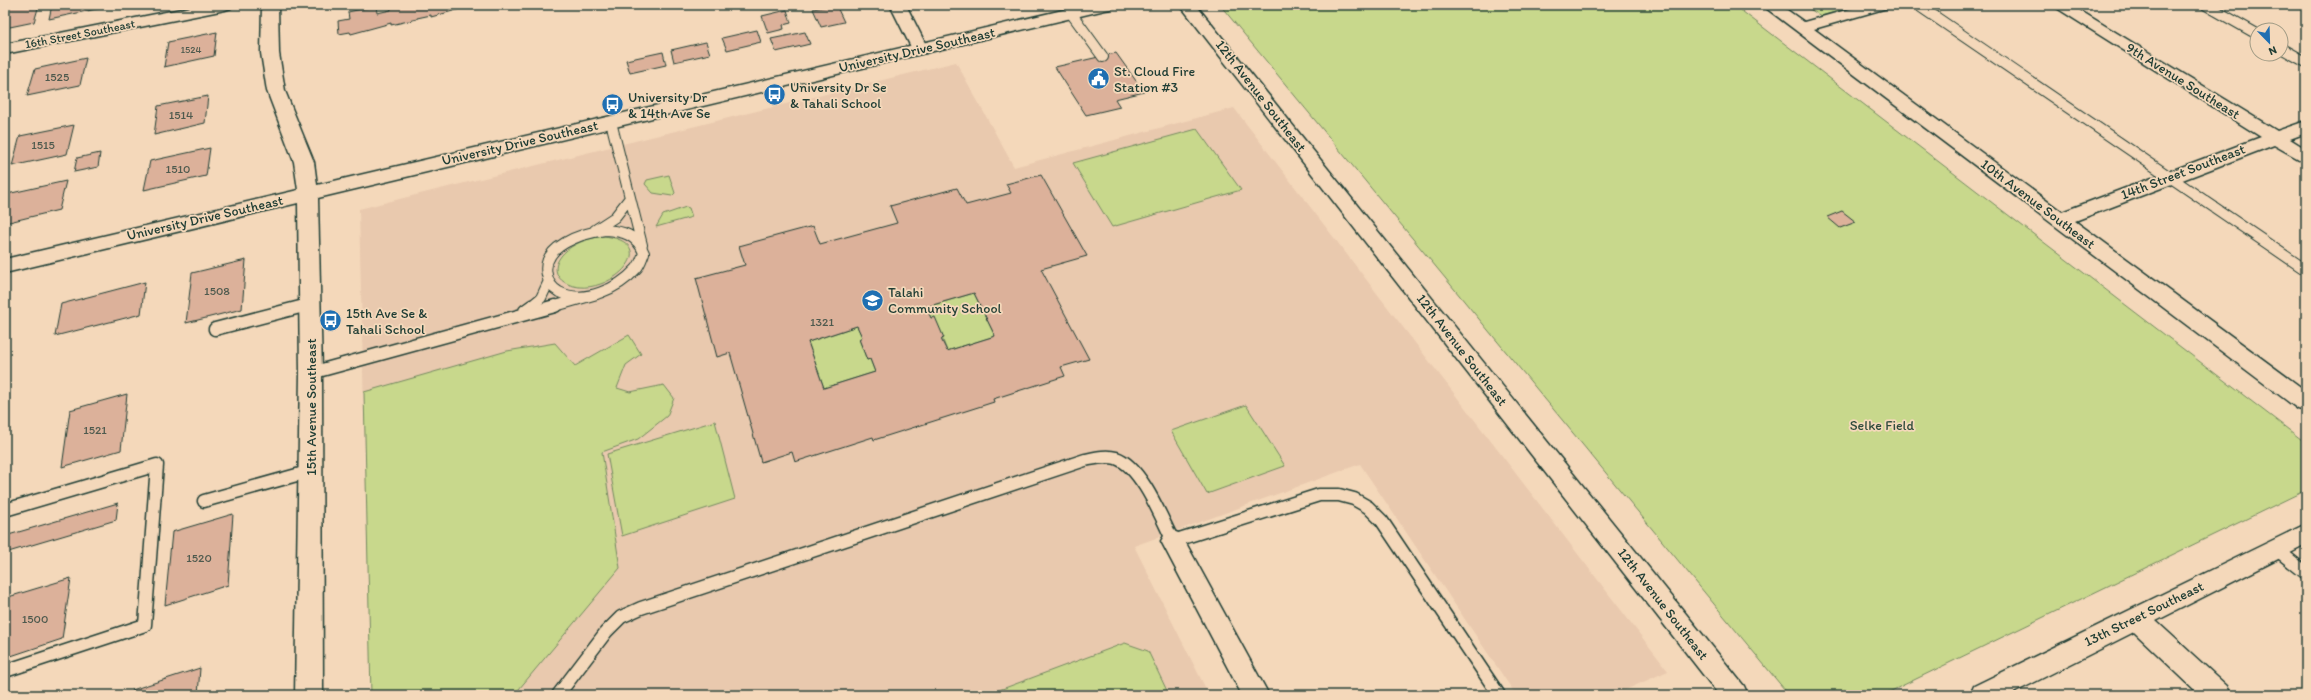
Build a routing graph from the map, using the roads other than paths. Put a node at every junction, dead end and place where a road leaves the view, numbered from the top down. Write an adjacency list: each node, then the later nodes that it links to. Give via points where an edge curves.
1 (225, 5): 14 (street, 16th Street Southeast)
2 (270, 5): 24 (street, 15th Avenue Southeast, via 270,53 276,91 304,162)
3 (898, 5): 15 (street)
4 (1105, 5): 11 (street, University Drive Southeast)
5 (1188, 5): 51 (street, 12th Avenue Southeast)
6 (1770, 5): 12 (street, 10th Avenue Southeast)
7 (1881, 5): 12 (street)
8 (1918, 5): 23 (lane)
9 (2060, 5): 21 (street, 9th Avenue Southeast)
10 (2206, 5): 13 (lane)
11 (1071, 13): 15 (street, University Drive Southeast); 17 (lane)
12 (1801, 28): 26 (street, 10th Avenue Southeast)
13 (2249, 29)
14 (5, 49)
15 (920, 49): 19 (street, University Drive Southeast)
16 (2289, 52): 18 (lane)
17 (1103, 57)
18 (2306, 62)
19 (611, 122): 24 (street, University Drive Southeast); 25 (lane)
20 (2306, 127): 21 (street, 14th Street Southeast)
21 (2275, 138): 22 (street, 9th Avenue Southeast); 23 (street, 14th Street Southeast)
22 (2306, 157)
23 (2168, 177): 26 (street, 14th Street Southeast); 30 (lane)
24 (308, 194): 29 (street, University Drive Southeast); 33 (street, 15th Avenue Southeast)
25 (629, 199): 27 (lane, via 624,210); 28 (lane)
26 (2060, 220): 37 (street, 10th Avenue Southeast)
27 (592, 232): 28 (lane, via 618,231 629,234); 31 (lane, via 578,236 556,250 545,267)
28 (642, 246): 32 (lane, via 642,261 634,274 621,284)
29 (5, 266)
30 (2306, 270)
31 (548, 283): 32 (lane, via 562,293 573,296); 34 (lane, via 541,298)
32 (597, 294): 34 (lane)
33 (310, 304): 35 (lane); 36 (street, 15th Avenue Southeast)
34 (519, 316): 36 (lane)
35 (215, 329)
36 (311, 373): 38 (street, 15th Avenue Southeast)
37 (2306, 403)
38 (311, 471): 39 (lane); 47 (street, 15th Avenue Southeast)
39 (204, 501)
40 (5, 510): 46 (lane, via 157,465 145,625)
41 (2306, 534): 43 (street, 13th Street Southeast)
42 (1173, 541): 48 (lane, via 1136,474 1122,460 1104,456 1084,460 641,608 621,617 606,632); 49 (street); 50 (lane, via 1319,495 1340,494 1356,498 1382,521)
43 (2276, 549): 44 (lane); 45 (street, 13th Street Southeast)
44 (2306, 573)
45 (2136, 618): 52 (street, 13th Street Southeast); 53 (street)
46 (5, 671)
47 (309, 695)
48 (558, 695)
49 (1256, 695)
50 (1499, 695)
51 (1735, 695)
52 (1983, 695)
53 (2218, 695)

